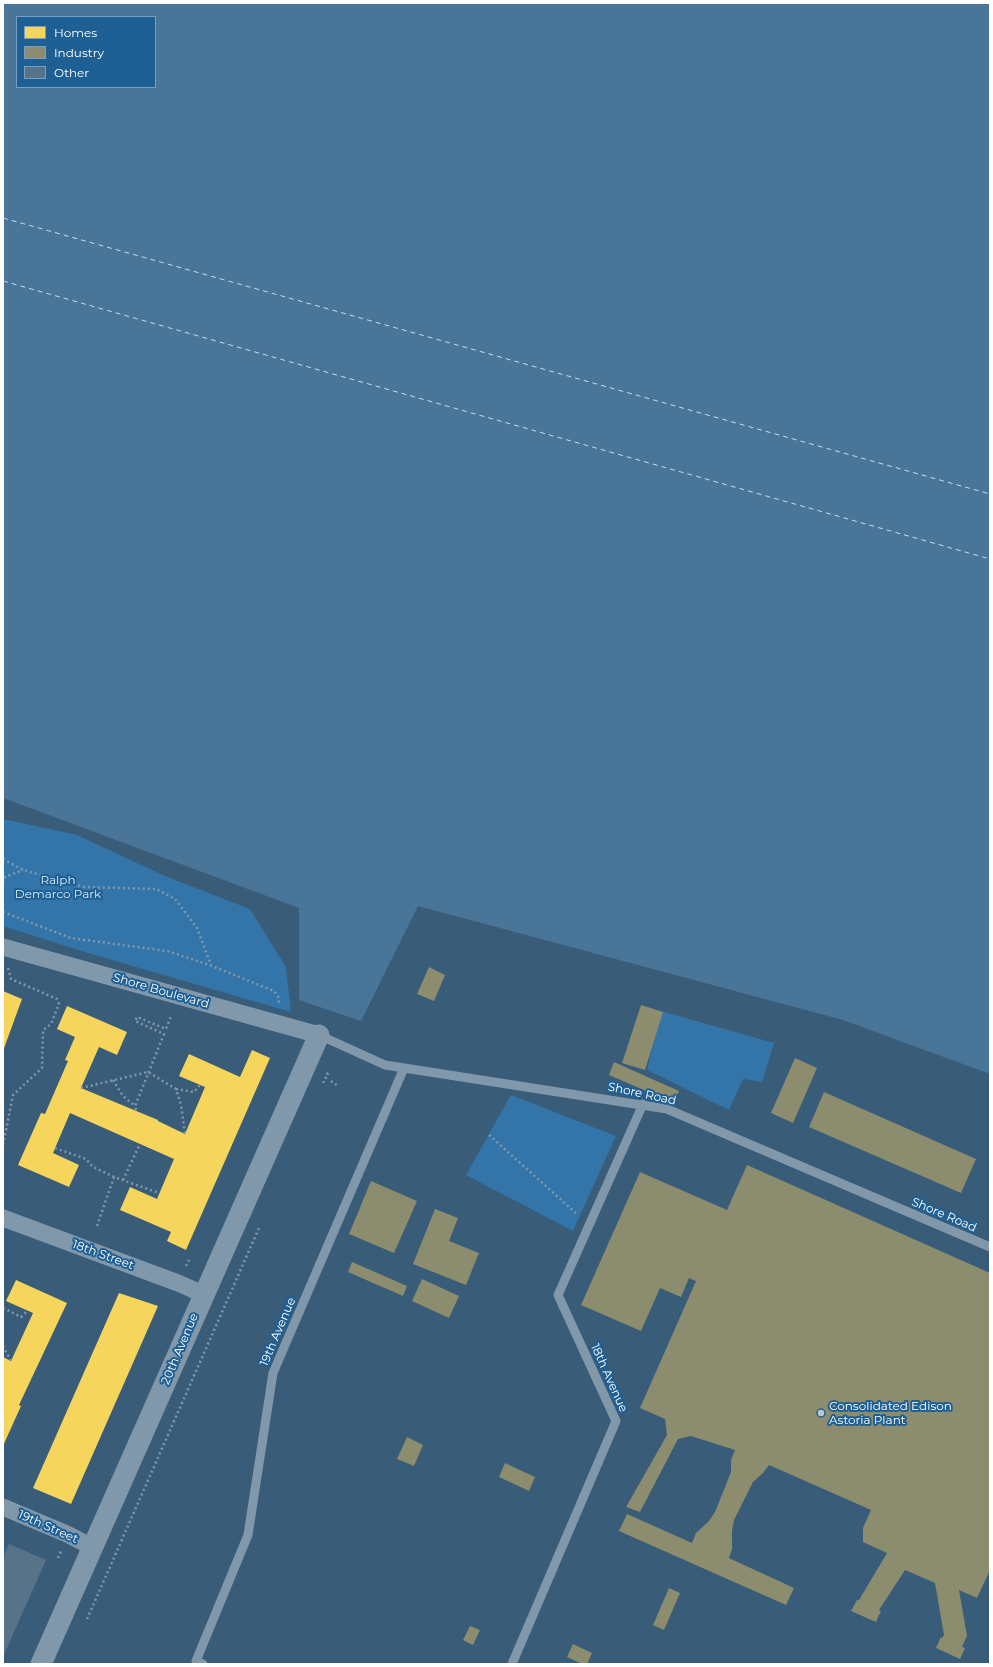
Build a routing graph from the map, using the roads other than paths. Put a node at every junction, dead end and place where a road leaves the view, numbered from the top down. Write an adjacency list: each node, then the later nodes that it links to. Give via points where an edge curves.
1 (3, 947): 2 (street, Shore Boulevard)
2 (319, 1035): 3 (lane, Shore Road, via 385,1065); 7 (street, 20th Avenue)
3 (404, 1068): 4 (lane, Shore Road); 10 (lane, 19th Avenue, via 273,1373 248,1535)
4 (643, 1104): 6 (lane, Shore Road, via 667,1109); 12 (lane, 18th Avenue, via 558,1295 616,1421)
5 (3, 1218): 7 (street, 18th Street)
6 (990, 1247)
7 (203, 1294): 9 (street, 20th Avenue)
8 (3, 1507): 9 (street, 19th Street)
9 (94, 1548): 11 (street, 20th Avenue)
10 (200, 1663)
11 (41, 1664)
12 (512, 1664)

